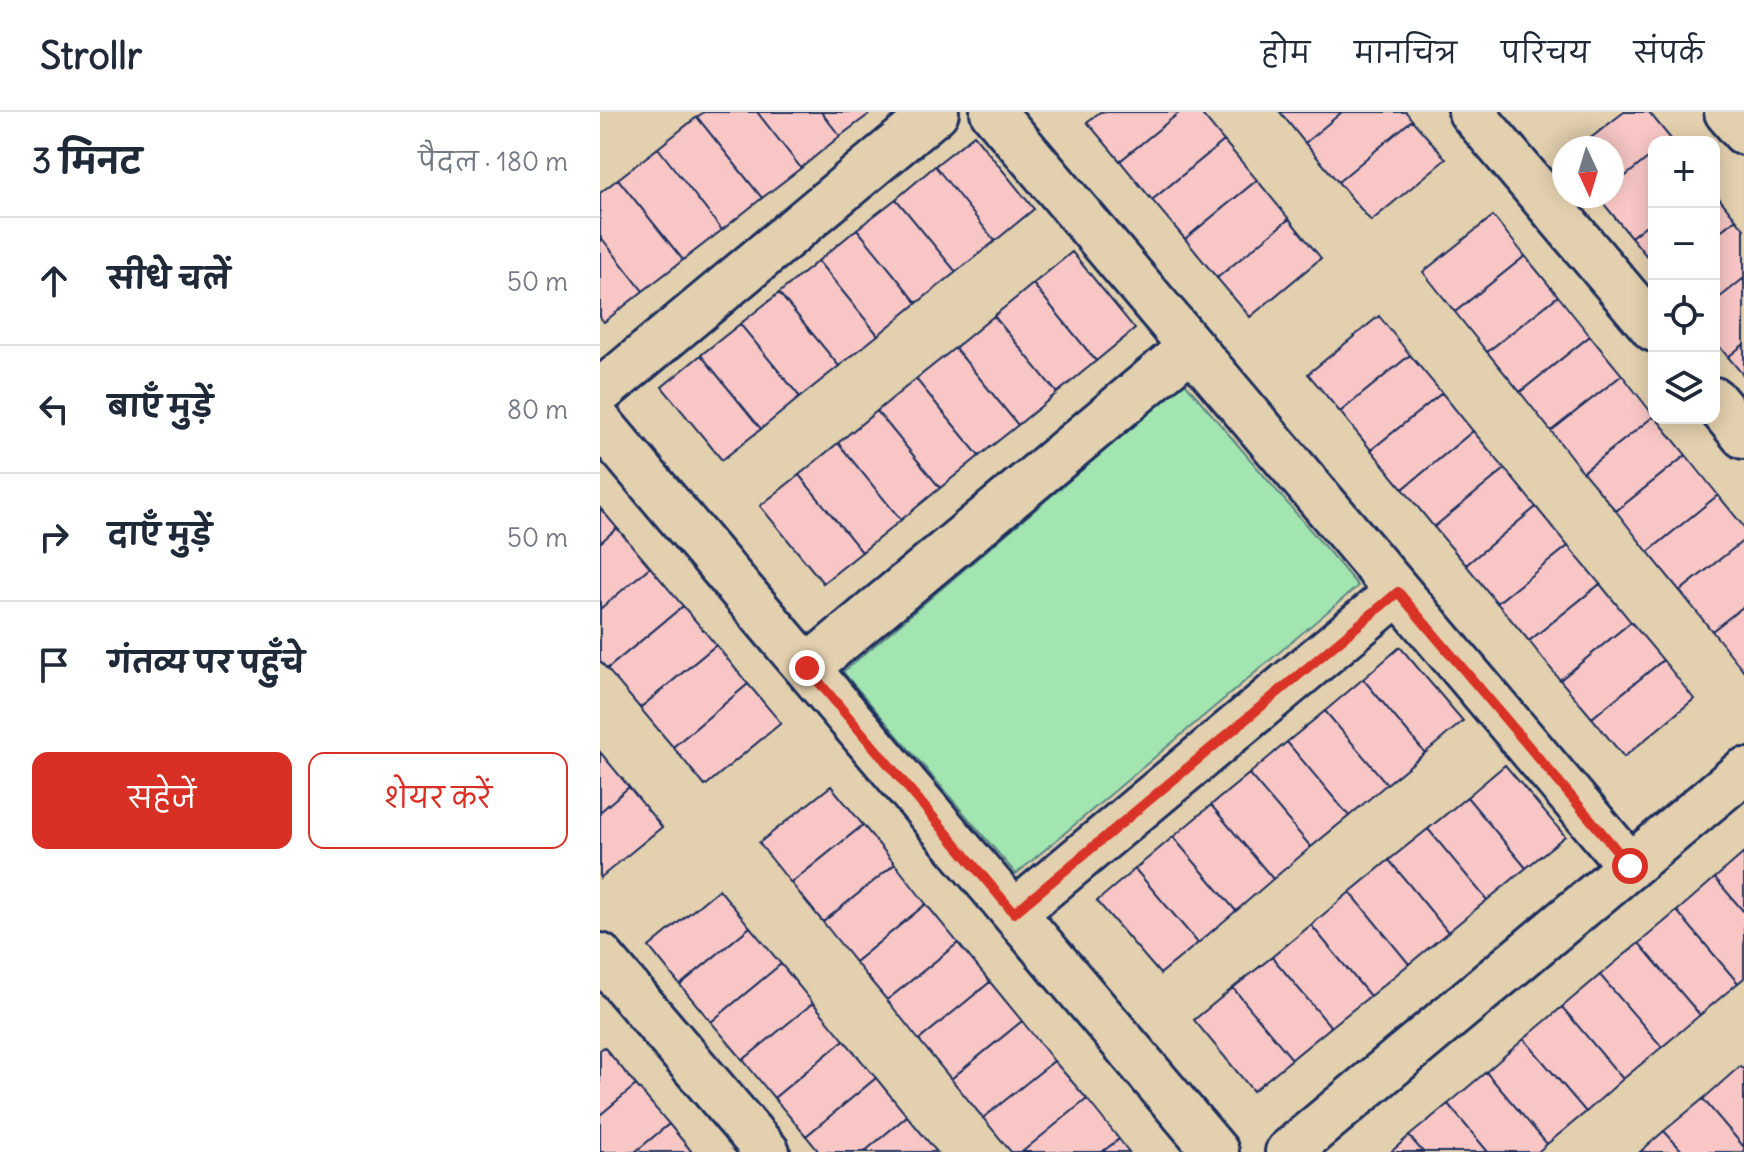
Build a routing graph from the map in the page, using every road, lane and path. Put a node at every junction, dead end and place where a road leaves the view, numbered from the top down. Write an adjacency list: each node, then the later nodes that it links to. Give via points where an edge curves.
1 (936, 112): 8 (street)
2 (993, 112): 7 (street)
3 (1471, 112): 6 (street)
4 (1727, 112): 5 (street)
5 (1744, 132)
6 (1648, 322)
7 (1191, 347): 12 (street); 13 (street)
8 (600, 392)
9 (1720, 407): 11 (street)
10 (600, 423): 13 (street)
11 (1744, 436)
12 (1398, 592): 15 (street); 16 (street)
13 (807, 668): 16 (street)
14 (1744, 771): 15 (street)
15 (1630, 866): 20 (street)
16 (1014, 913): 19 (street)
17 (600, 956): 18 (street)
18 (767, 1152)
19 (1216, 1152)
20 (1288, 1152)

